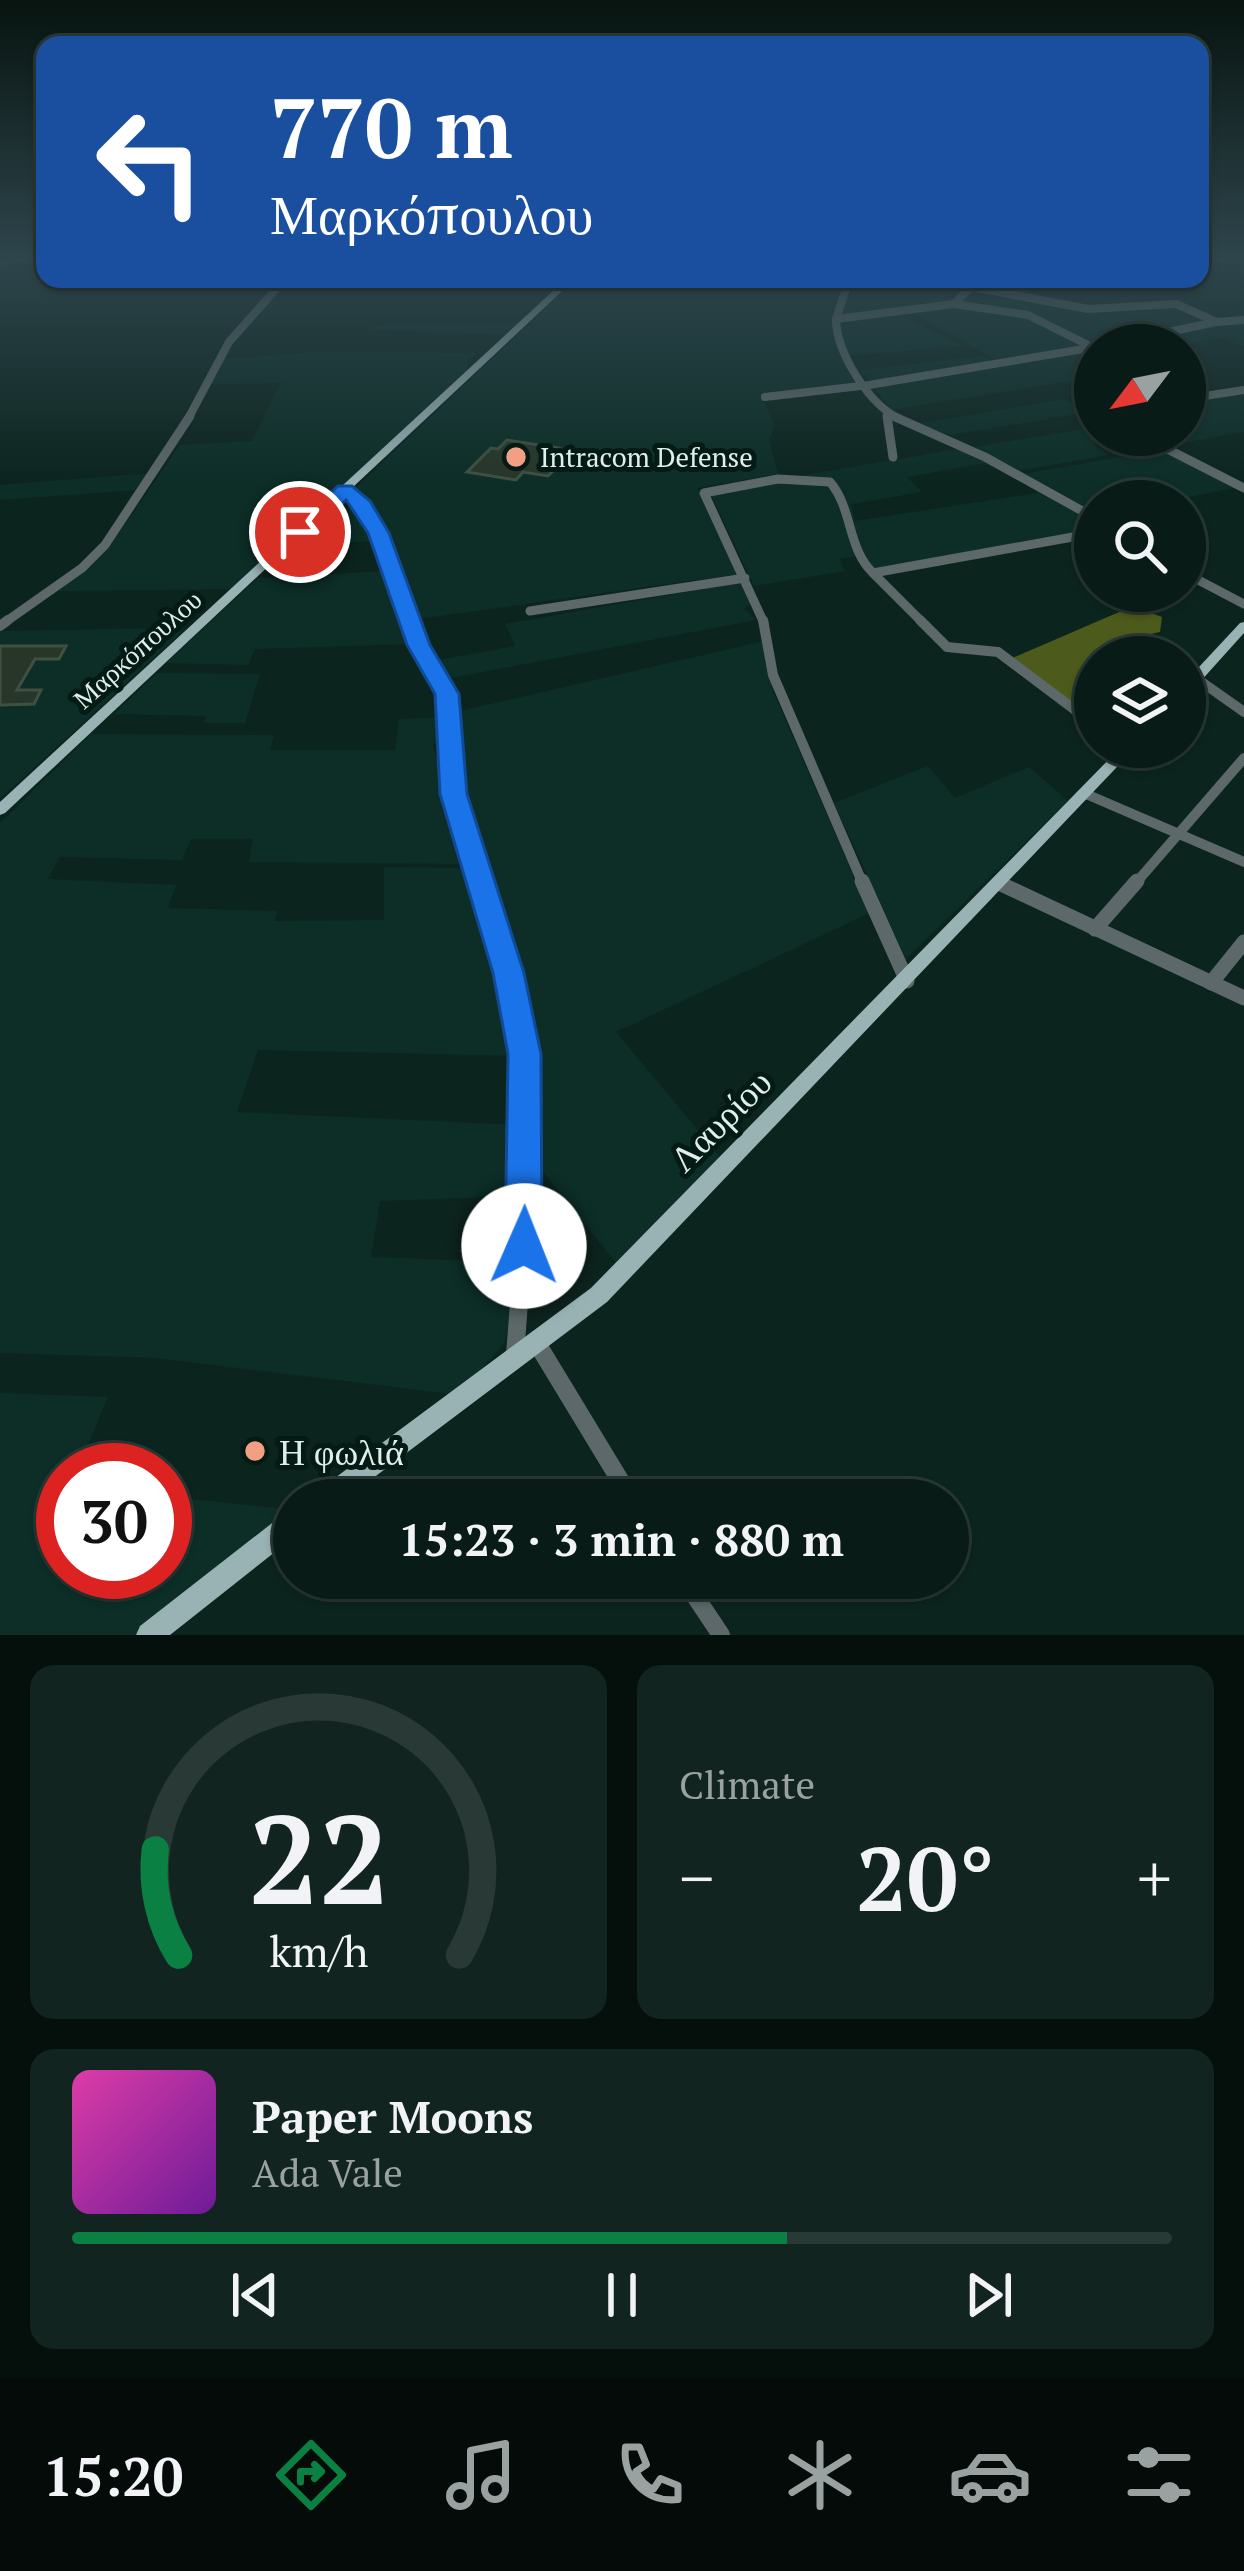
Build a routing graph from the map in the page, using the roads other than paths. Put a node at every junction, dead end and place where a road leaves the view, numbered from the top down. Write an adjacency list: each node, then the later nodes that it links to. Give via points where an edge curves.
1 (237, 333): 21 (street, via 172,449 105,545)
2 (513, 333): 13 (main road, Μαρκόπουλου)
3 (838, 333): 5 (street)
4 (1074, 351): 5 (street)
5 (868, 386): 8 (street); 9 (street)
6 (1244, 390): 7 (street)
7 (1206, 396)
8 (765, 398)
9 (887, 413): 11 (street); 14 (street)
10 (1181, 456): 12 (street)
11 (893, 458)
12 (1244, 488)
13 (345, 490): 30 (main road, Μαρκόπουλου); 40 (street, via 369,511 399,600 447,694 453,794 520,1022 525,1218)
14 (1074, 506)
15 (1074, 537): 16 (street)
16 (873, 573): 17 (street, via 861,564 837,486 800,477 704,493); 25 (street, via 947,647 998,652)
17 (745, 578): 20 (street); 36 (street, via 773,675)
18 (1206, 584): 19 (street)
19 (1244, 604)
20 (530, 610)
21 (0, 626)
22 (1244, 626): 23 (main road)
23 (1206, 667)
24 (1206, 687): 26 (street)
25 (1074, 709)
26 (1244, 712)
27 (1244, 758): 31 (street)
28 (1110, 768): 29 (main road, Λαυρίου)
29 (1086, 794): 31 (street); 33 (main road, Λαυρίου)
30 (0, 810)
31 (1179, 834): 32 (street); 34 (street)
32 (1244, 862)
33 (1000, 884): 34 (street); 36 (main road, Λαυρίου)
34 (1095, 928): 37 (street)
35 (1244, 942): 37 (street)
36 (907, 980): 39 (main road, Λαυρίου, via 599,1295)
37 (1211, 982): 38 (street)
38 (1244, 998)
39 (538, 1345): 40 (main road, Λαυρίου); 42 (street)
40 (514, 1363): 41 (main road, Λαυρίου)
41 (354, 1479)
42 (619, 1479)
43 (273, 1541): 45 (main road)
44 (697, 1599): 47 (street)
45 (179, 1625): 46 (main road)
46 (149, 1635)
47 (721, 1635)

